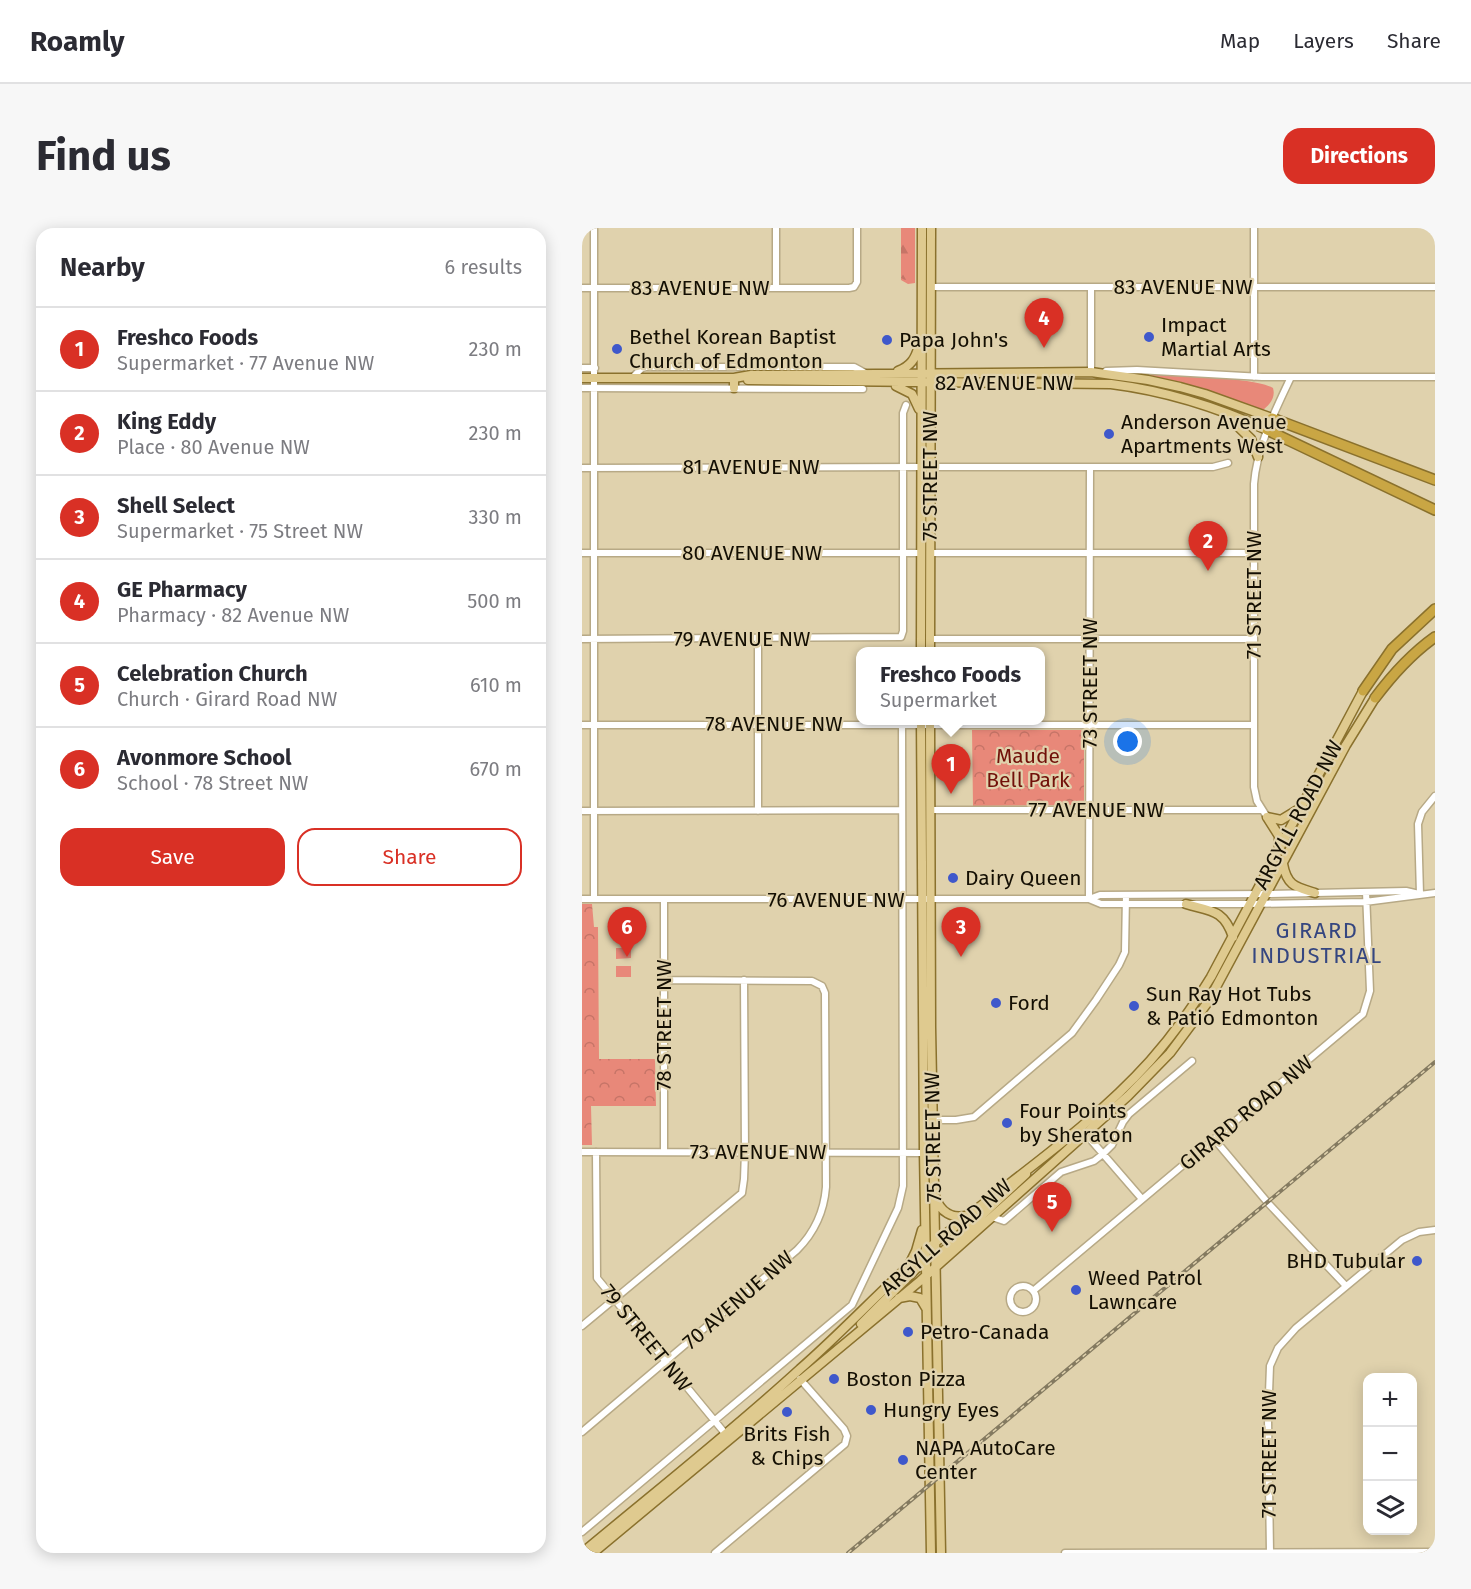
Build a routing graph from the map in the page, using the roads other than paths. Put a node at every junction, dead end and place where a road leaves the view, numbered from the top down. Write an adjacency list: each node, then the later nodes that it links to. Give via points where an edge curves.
1 (594, 228): 13 (street)
2 (776, 228): 7 (street)
3 (857, 228): 7 (street, 83 AVENUE NW, via 854,287)
4 (921, 228): 14 (main road, 75 STREET NW)
5 (931, 228): 8 (main road, 75 STREET NW)
6 (1254, 228): 10 (street)
7 (776, 287): 13 (street, 83 AVENUE NW)
8 (930, 287): 9 (street, 83 AVENUE NW); 18 (main road, 75 STREET NW)
9 (1091, 287): 10 (street, 83 AVENUE NW); 17 (street)
10 (1254, 287): 11 (street, 83 AVENUE NW); 20 (street)
11 (1435, 287)
12 (582, 288): 13 (street, 83 AVENUE NW)
13 (595, 288): 16 (street)
14 (921, 337): 18 (main road, 75 STREET NW); 27 (main road, via 912,363)
15 (582, 368): 16 (street)
16 (595, 368): 24 (street)
17 (1091, 372): 18 (main road, 82 AVENUE NW); 20 (street, 82 AVENUE NW, via 1137,370); 35 (main road, 82 AVENUE NW, via 1180,387)
18 (926, 373): 27 (main road, 82 AVENUE NW); 28 (main road, 75 STREET NW)
19 (865, 374): 25 (street, 82 AVENUE NW, via 854,367 646,367); 26 (main road, 82 AVENUE NW); 27 (main road, 82 AVENUE NW)
20 (1254, 377): 21 (street, 82 AVENUE NW)
21 (1291, 377): 22 (street, 82 AVENUE NW); 35 (street, 71 STREET NW)
22 (1435, 377)
23 (582, 378): 24 (main road, 82 AVENUE NW)
24 (595, 378): 25 (main road, 82 AVENUE NW); 30 (street)
25 (632, 378): 26 (main road, 82 AVENUE NW)
26 (734, 378): 27 (main road, 82 AVENUE NW); 31 (main road)
27 (881, 378): 28 (main road, 82 AVENUE NW); 36 (main road, via 909,392 918,403)
28 (926, 383): 34 (main road, 82 AVENUE NW, via 1111,384 1154,390); 36 (main road, 75 STREET NW); 41 (main road, 75 STREET NW)
29 (582, 388): 30 (street)
30 (595, 388): 31 (street); 44 (street)
31 (734, 388): 32 (street)
32 (863, 389)
33 (906, 405): 40 (street, 75 STREET NW)
34 (1219, 409): 37 (main road, 82 AVENUE NW); 38 (main road, via 1251,439)
35 (1272, 418): 37 (street, 71 STREET NW); 45 (highway)
36 (921, 424): 41 (main road, 75 STREET NW)
37 (1267, 430): 38 (street, 71 STREET NW); 46 (highway)
38 (1258, 457): 52 (street, 71 STREET NW)
39 (1228, 463): 42 (street, 81 AVENUE NW, via 1213,467)
40 (903, 467): 41 (street, 81 AVENUE NW); 44 (street, 81 AVENUE NW); 49 (street, 75 STREET NW)
41 (925, 467): 42 (street, 81 AVENUE NW); 50 (main road, 75 STREET NW)
42 (1090, 467): 51 (street, 73 STREET NW)
43 (582, 468): 44 (street, 81 AVENUE NW)
44 (595, 468): 48 (street)
45 (1435, 480)
46 (1435, 510)
47 (582, 553): 48 (street, 80 AVENUE NW)
48 (595, 553): 49 (street, 80 AVENUE NW); 58 (street)
49 (903, 553): 50 (street, 80 AVENUE NW); 54 (street, 75 STREET NW)
50 (926, 553): 51 (street, 80 AVENUE NW); 60 (main road, 75 STREET NW); 62 (main road, 75 STREET NW)
51 (1090, 553): 52 (street, 80 AVENUE NW); 56 (street, 73 STREET NW)
52 (1254, 553): 61 (street, 71 STREET NW)
53 (1435, 609): 64 (highway, via 1392,649)
54 (902, 636): 59 (street, 79 AVENUE NW)
55 (1435, 637): 65 (highway, via 1395,672)
56 (1090, 638): 60 (street); 61 (street); 74 (street, 73 STREET NW)
57 (582, 639): 58 (street, 79 AVENUE NW)
58 (595, 639): 59 (street, 79 AVENUE NW); 70 (street)
59 (758, 639): 66 (street)
60 (930, 639): 63 (main road, 75 STREET NW)
61 (1254, 639): 75 (street, 71 STREET NW)
62 (921, 647)
63 (930, 647)
64 (1363, 691): 77 (main road, ARGYLL ROAD NW)
65 (1375, 698): 86 (main road, ARGYLL ROAD NW)
66 (758, 724): 67 (street, 78 AVENUE NW); 70 (street, 78 AVENUE NW); 83 (street)
67 (856, 724)
68 (1045, 724): 74 (street, 78 AVENUE NW)
69 (582, 725): 70 (street, 78 AVENUE NW)
70 (595, 725): 82 (street)
71 (902, 725): 78 (street, 75 STREET NW)
72 (925, 725): 79 (main road, 75 STREET NW)
73 (925, 725): 99 (main road, 75 STREET NW)
74 (1090, 725): 75 (street, 78 AVENUE NW); 80 (street, 73 STREET NW)
75 (1254, 725): 84 (street, 71 STREET NW, via 1254,790)
76 (1435, 796): 92 (street, via 1418,824)
77 (1302, 807): 84 (main road, via 1278,820); 85 (main road, ARGYLL ROAD NW)
78 (902, 810): 83 (street); 98 (street, 75 STREET NW)
79 (930, 810): 80 (street, 77 AVENUE NW); 99 (main road, 75 STREET NW)
80 (1090, 810): 84 (street, 77 AVENUE NW); 97 (street, 73 STREET NW)
81 (582, 811): 82 (street)
82 (594, 811): 83 (street); 95 (street)
83 (758, 811)
84 (1264, 813): 85 (main road, via 1279,836)
85 (1279, 850): 90 (main road, ARGYLL ROAD NW)
86 (1283, 864): 88 (main road, via 1289,882); 91 (main road, ARGYLL ROAD NW)
87 (1366, 892): 88 (street, 76 AVENUE NW); 92 (street, 76 AVENUE NW); 100 (street, GIRARD ROAD NW)
88 (1315, 893): 91 (street, 76 AVENUE NW)
89 (1435, 893): 92 (street, 76 AVENUE NW)
90 (1256, 894): 91 (street, 76 AVENUE NW); 93 (street, 76 AVENUE NW); 103 (main road, ARGYLL ROAD NW)
91 (1267, 894): 104 (main road, ARGYLL ROAD NW)
92 (1420, 894): 100 (street, 76 AVENUE NW)
93 (1126, 895): 97 (street, 76 AVENUE NW); 101 (street)
94 (582, 899): 95 (street, 76 AVENUE NW)
95 (594, 899): 96 (street, 76 AVENUE NW)
96 (664, 899): 98 (street, 76 AVENUE NW); 106 (street, 78 STREET NW)
97 (1089, 899): 99 (street, 76 AVENUE NW); 101 (street, 76 AVENUE NW, via 1101,904)
98 (902, 900): 99 (street, 76 AVENUE NW); 118 (street, 75 STREET NW)
99 (925, 900): 109 (main road, 75 STREET NW); 110 (main road, 75 STREET NW)
100 (1365, 902): 104 (street, 76 AVENUE NW); 112 (street, GIRARD ROAD NW, via 1370,991 1363,1014)
101 (1126, 904): 102 (street, 76 AVENUE NW); 110 (street, via 1123,958 1072,1033 974,1117)
102 (1185, 904): 103 (street, 76 AVENUE NW); 105 (main road, via 1224,917)
103 (1250, 904): 104 (street, 76 AVENUE NW); 105 (main road, ARGYLL ROAD NW)
104 (1262, 904): 111 (main road, ARGYLL ROAD NW, via 1188,1031 1142,1083)
105 (1233, 937): 111 (main road, ARGYLL ROAD NW, via 1199,997 1169,1038)
106 (663, 980): 107 (street); 115 (street, 78 STREET NW)
107 (744, 980): 116 (street); 117 (street, 70 AVENUE NW, via 812,981 820,984 825,993)
108 (1192, 1061): 121 (street, via 1129,1114)
109 (924, 1120): 110 (street); 119 (main road, 75 STREET NW)
110 (934, 1120): 120 (main road, 75 STREET NW)
111 (1082, 1130): 121 (street); 122 (main road, ARGYLL ROAD NW); 126 (main road, ARGYLL ROAD NW)
112 (1215, 1140): 124 (street, GIRARD ROAD NW); 134 (street)
113 (582, 1152): 114 (street, 73 AVENUE NW)
114 (596, 1152): 115 (street, 73 AVENUE NW); 138 (street, 79 STREET NW, via 597,1278)
115 (664, 1152): 116 (street, 73 AVENUE NW)
116 (745, 1152): 117 (street, 73 AVENUE NW); 138 (street, via 744,1186 739,1196)
117 (826, 1152): 118 (street, 73 AVENUE NW); 142 (street, 70 AVENUE NW, via 824,1202 809,1236)
118 (903, 1153): 119 (street, 73 AVENUE NW); 137 (street, 75 STREET NW, via 901,1200)
119 (924, 1153): 120 (street, 73 AVENUE NW); 127 (main road, 75 STREET NW)
120 (934, 1153): 123 (main road, 75 STREET NW)
121 (1103, 1154): 124 (street); 126 (street, ARGYLL ROAD NW, via 1061,1172 1004,1221)
122 (1037, 1163): 125 (main road, ARGYLL ROAD NW); 131 (main road)
123 (933, 1191): 125 (main road, via 940,1208 948,1214); 129 (main road, 75 STREET NW)
124 (1143, 1199): 135 (street, GIRARD ROAD NW)
125 (969, 1215): 129 (main road, ARGYLL ROAD NW)
126 (992, 1217): 131 (main road, ARGYLL ROAD NW)
127 (925, 1221): 130 (main road, 75 STREET NW); 132 (main road, via 916,1251)
128 (1435, 1230): 134 (street, via 1402,1240)
129 (935, 1243): 130 (main road, ARGYLL ROAD NW); 131 (main road, 75 STREET NW)
130 (926, 1255): 132 (main road, ARGYLL ROAD NW); 133 (main road, 75 STREET NW); 141 (main road)
131 (936, 1262): 133 (main road, ARGYLL ROAD NW); 154 (main road, 75 STREET NW)
132 (905, 1270): 143 (main road, ARGYLL ROAD NW)
133 (926, 1275): 136 (main road, ARGYLL ROAD NW); 139 (main road, 75 STREET NW)
134 (1346, 1286): 148 (street, 71 STREET NW, via 1285,1339 1272,1357 1268,1401)
135 (1033, 1291): 135 (street, GIRARD ROAD NW, via 1017,1288 1011,1295 1012,1307 1023,1312 1030,1309 1035,1302)
136 (899, 1298): 139 (main road, via 920,1298); 141 (main road, ARGYLL ROAD NW)
137 (856, 1299): 144 (street, ARGYLL ROAD NW)
138 (614, 1300): 140 (street); 142 (street, 79 STREET NW)
139 (927, 1311): 153 (main road, 75 STREET NW)
140 (582, 1326)
141 (837, 1348): 143 (main road, ARGYLL ROAD NW)
142 (665, 1362): 144 (street, 79 STREET NW); 145 (street, 70 AVENUE NW)
143 (798, 1376): 146 (main road, ARGYLL ROAD NW); 152 (street, via 844,1430 845,1444)
144 (714, 1421): 146 (street, 79 STREET NW); 147 (street, ARGYLL ROAD NW)
145 (582, 1432)
146 (727, 1436): 150 (main road, ARGYLL ROAD NW); 151 (main road, ARGYLL ROAD NW)
147 (582, 1532)
148 (1270, 1552): 149 (street); 157 (street)
149 (1435, 1552)
150 (582, 1553)
151 (593, 1553)
152 (715, 1553)
153 (931, 1553)
154 (941, 1553)
155 (1065, 1553): 156 (street)
156 (1077, 1553): 157 (street)
157 (1125, 1553)

